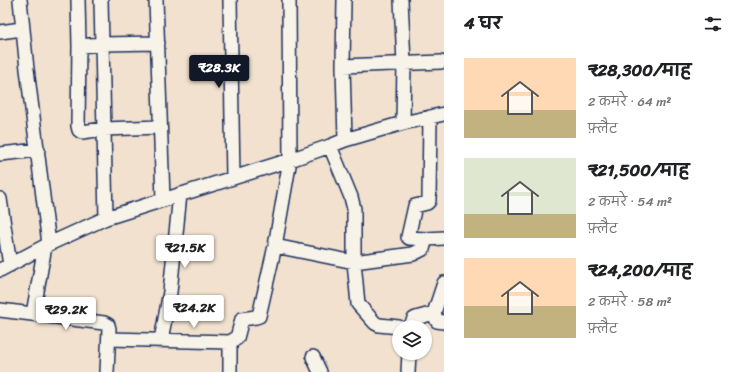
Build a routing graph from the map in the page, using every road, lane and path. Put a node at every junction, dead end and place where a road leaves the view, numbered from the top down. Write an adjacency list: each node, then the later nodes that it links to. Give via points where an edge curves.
1 (20, 0): 9 (street)
2 (78, 0): 13 (street)
3 (101, 0): 11 (street)
4 (156, 0): 12 (street)
5 (230, 0): 27 (street)
6 (288, 0): 26 (street)
7 (344, 0): 16 (street)
8 (401, 0): 14 (street)
9 (22, 28): 10 (street); 24 (street)
10 (0, 32)
11 (102, 44): 12 (street); 13 (street); 21 (street)
12 (158, 44): 20 (street)
13 (79, 46): 21 (street, via 79,130 82,132)
14 (404, 62): 15 (street); 16 (street); 19 (street)
15 (441, 62)
16 (343, 66): 22 (street)
17 (444, 114): 18 (street)
18 (430, 117): 19 (street); 33 (street, via 429,201 416,206 408,237)
19 (403, 123): 22 (street)
20 (160, 127): 21 (street); 30 (street)
21 (104, 129): 31 (street)
22 (345, 140): 23 (street)
23 (330, 146): 26 (street); 36 (street, via 353,203)
24 (38, 150): 25 (street); 34 (street)
25 (0, 154)
26 (290, 160): 27 (street); 35 (street)
27 (232, 178): 28 (street)
28 (180, 194): 30 (street); 45 (street, via 170,292)
29 (0, 199): 37 (street)
30 (163, 199): 31 (street)
31 (106, 218): 34 (street)
32 (444, 238): 33 (street)
33 (426, 239): 36 (street, via 423,249 413,254)
34 (47, 245): 37 (street); 40 (street)
35 (275, 246): 36 (street); 46 (street, via 259,316 242,319 237,338)
36 (354, 262): 43 (street, via 358,304 375,323)
37 (5, 267)
38 (444, 283): 41 (street)
39 (0, 310): 40 (street)
40 (33, 314): 44 (street, via 104,323 108,325)
41 (439, 317): 42 (street)
42 (414, 320)
43 (392, 326)
44 (109, 339): 45 (street); 49 (street)
45 (161, 340): 46 (street)
46 (230, 342): 50 (street)
47 (313, 357): 51 (street)
48 (409, 360): 52 (street)
49 (107, 372)
50 (230, 372)
51 (320, 372)
52 (408, 372)

